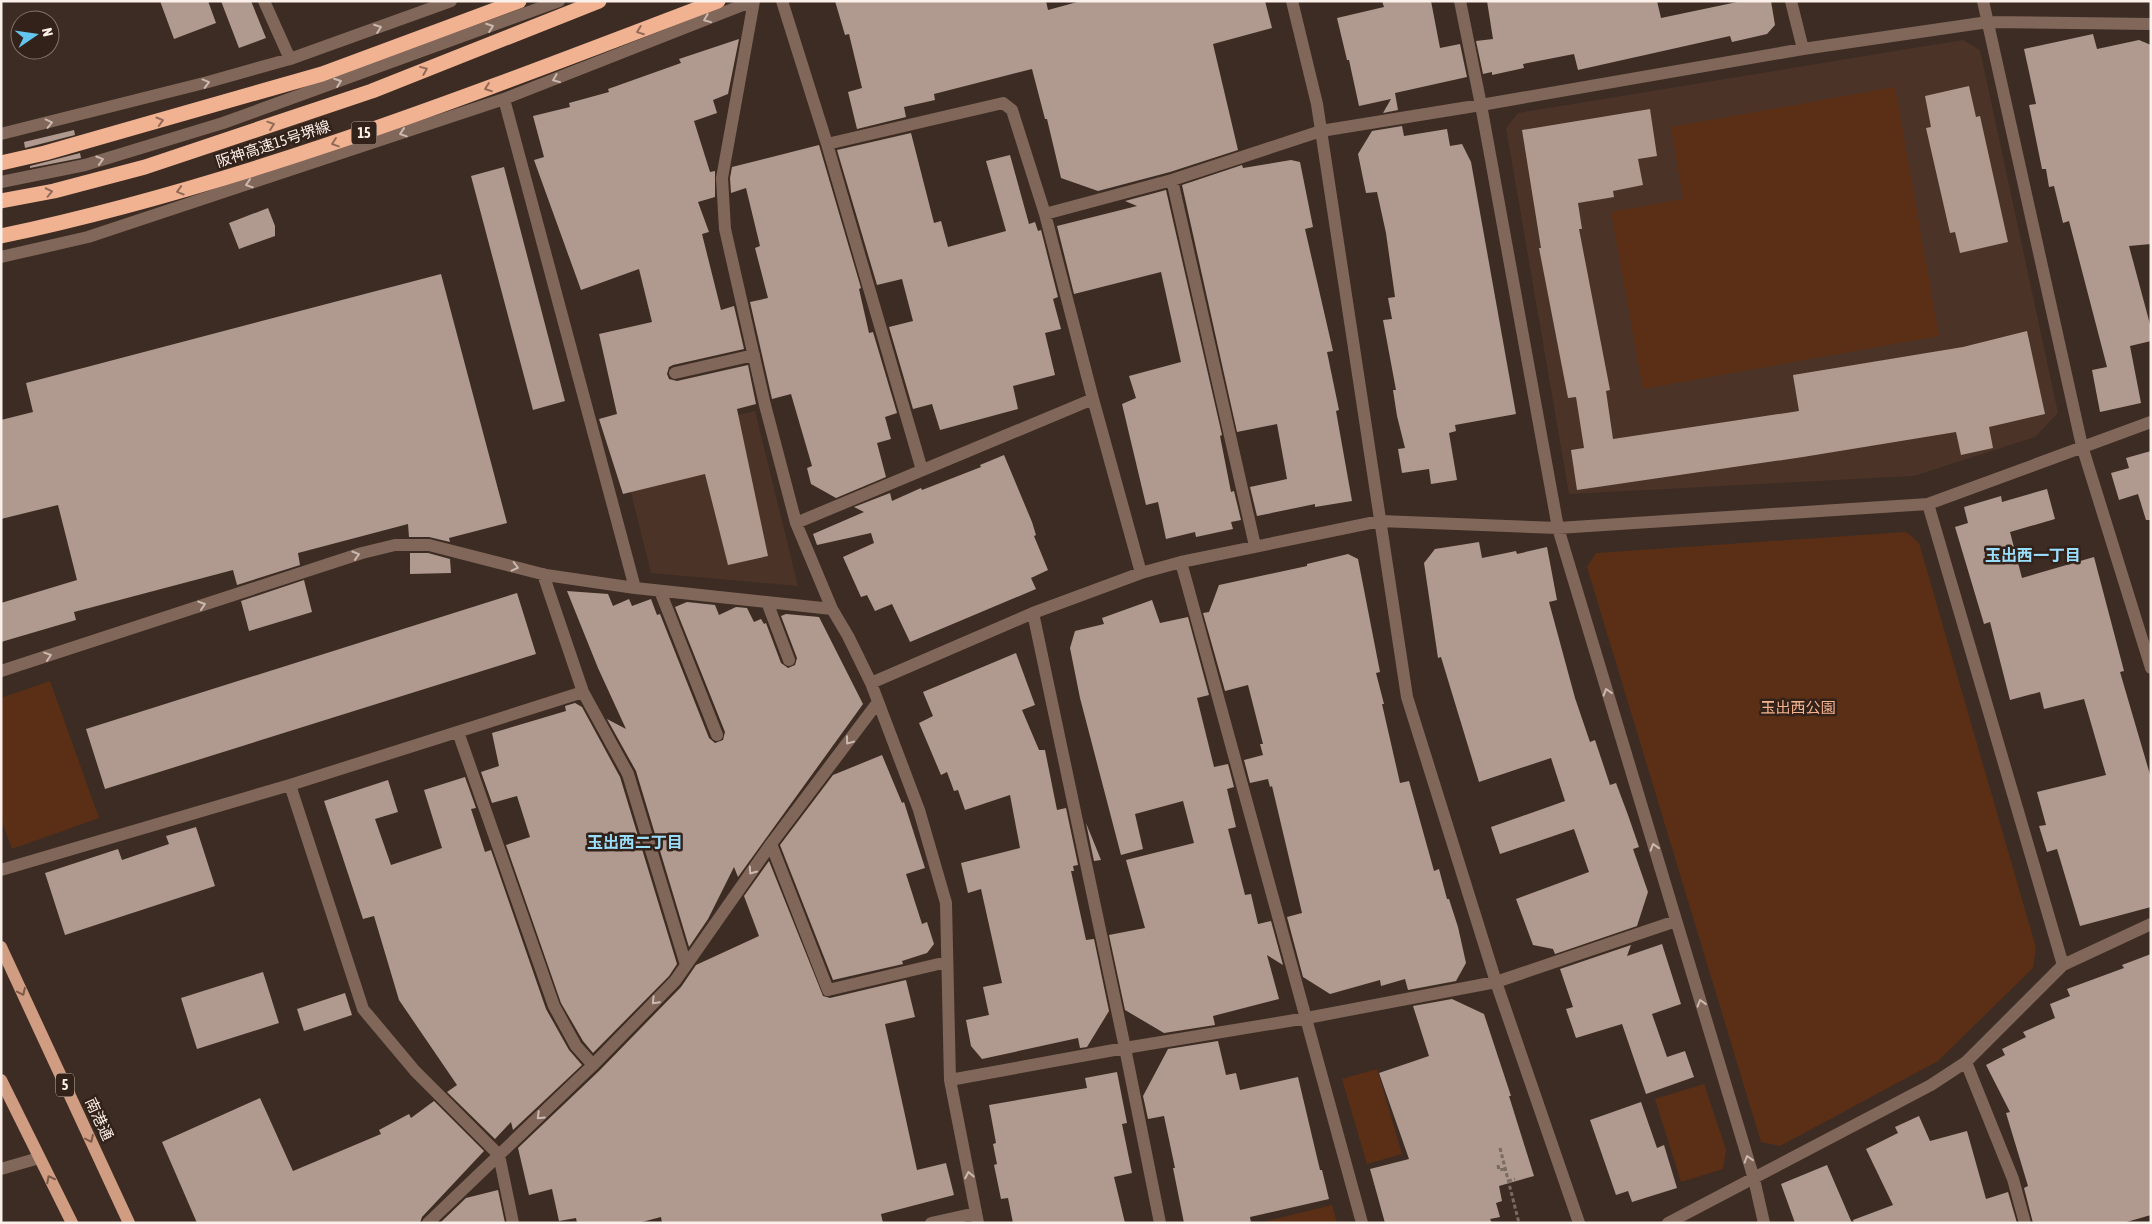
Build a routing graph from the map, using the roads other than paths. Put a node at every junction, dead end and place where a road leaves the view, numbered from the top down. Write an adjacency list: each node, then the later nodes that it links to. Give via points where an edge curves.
1 (264, 1): 17 (street)
2 (451, 1): 13 (street)
3 (519, 1): 23 (highway, one-way to 3, via 322,74)
4 (559, 1): 25 (street, one-way to 4, via 85,165 223,123)
5 (599, 1): 26 (highway, 阪神高速15号堺線, one-way to 5, via 54,191 154,164 372,91)
6 (718, 1): 28 (highway, 阪神高速15号堺線 / 15, one-way to 28, via 412,116 274,163 63,223)
7 (754, 1): 18 (street, one-way to 18); 30 (street, via 722,178 725,229)
8 (782, 1): 22 (street)
9 (1292, 1): 20 (street)
10 (1460, 1): 19 (street)
11 (1791, 1): 16 (street)
12 (1983, 1): 14 (street)
13 (429, 5): 17 (street, one-way to 13)
14 (1988, 22): 15 (street); 16 (street); 34 (street)
15 (2151, 24)
16 (1803, 49): 19 (street)
17 (290, 59): 21 (street, one-way to 17)
18 (504, 99): 29 (street, one-way to 29, via 88,237); 44 (street)
19 (1482, 105): 20 (street); 39 (street)
20 (1321, 131): 24 (street); 37 (street)
21 (1, 134)
22 (828, 144): 27 (street, via 1003,103 1012,110); 35 (street)
23 (1, 163)
24 (1172, 180): 27 (street); 40 (street)
25 (1, 182)
26 (1, 201)
27 (1045, 214): 32 (street)
28 (1, 236)
29 (1, 257)
30 (754, 355): 31 (street); 38 (street)
31 (675, 374)
32 (1093, 399): 35 (street); 42 (street)
33 (2151, 422): 34 (street)
34 (2082, 446): 36 (street); 50 (street)
35 (922, 470): 38 (street)
36 (1928, 504): 39 (street); 65 (street)
37 (1380, 521): 39 (street); 40 (street); 66 (street, via 1407,697)
38 (796, 523): 47 (street)
39 (1558, 528): 60 (street, one-way to 39)
40 (1256, 546): 41 (street)
41 (1182, 562): 42 (street); 67 (street)
42 (1141, 573): 48 (street)
43 (543, 574): 44 (street); 51 (street, one-way to 43, via 395,545 429,545); 53 (street)
44 (635, 588): 45 (street)
45 (660, 591): 46 (street); 56 (street)
46 (767, 602): 47 (street); 49 (street)
47 (832, 609): 52 (street)
48 (1033, 613): 52 (street); 68 (street)
49 (789, 660)
50 (2151, 668)
51 (1, 671)
52 (871, 683): 54 (street)
53 (583, 692): 55 (street); 64 (street, via 628,774)
54 (878, 702): 58 (street, one-way to 58); 63 (street, via 919,810 946,903)
55 (458, 732): 57 (street); 70 (street, via 554,1006 576,1046)
56 (717, 735)
57 (290, 785): 59 (street); 73 (street, via 363,1009 415,1071)
58 (771, 844): 63 (street, via 828,990); 64 (street, one-way to 64)
59 (1, 870)
60 (1676, 921): 66 (street); 76 (street, one-way to 60)
61 (2151, 924): 65 (street)
62 (1, 947): 79 (main road, 南港通 / 5, one-way to 79)
63 (947, 962): 72 (street)
64 (686, 965): 70 (street, one-way to 70)
65 (2063, 965): 69 (street)
66 (1496, 982): 67 (street); 85 (street)
67 (1307, 1018): 68 (street); 84 (street)
68 (1125, 1048): 72 (street); 83 (street)
69 (1966, 1062): 76 (street, via 1931,1085); 88 (street, via 2013,1179)
70 (593, 1065): 73 (street, one-way to 73)
71 (1, 1080): 74 (main road)
72 (950, 1080): 77 (street, one-way to 72)
73 (498, 1155): 80 (street); 81 (street)
74 (39, 1158): 75 (street); 78 (main road, one-way to 74)
75 (1, 1169)
76 (1754, 1179): 86 (street); 87 (street)
77 (977, 1218): 82 (street)
78 (72, 1223)
79 (129, 1223)
80 (428, 1223)
81 (513, 1223)
82 (931, 1223)
83 (1160, 1223)
84 (1362, 1223)
85 (1579, 1223)
86 (1668, 1223)
87 (1764, 1223)
88 (2025, 1223)

